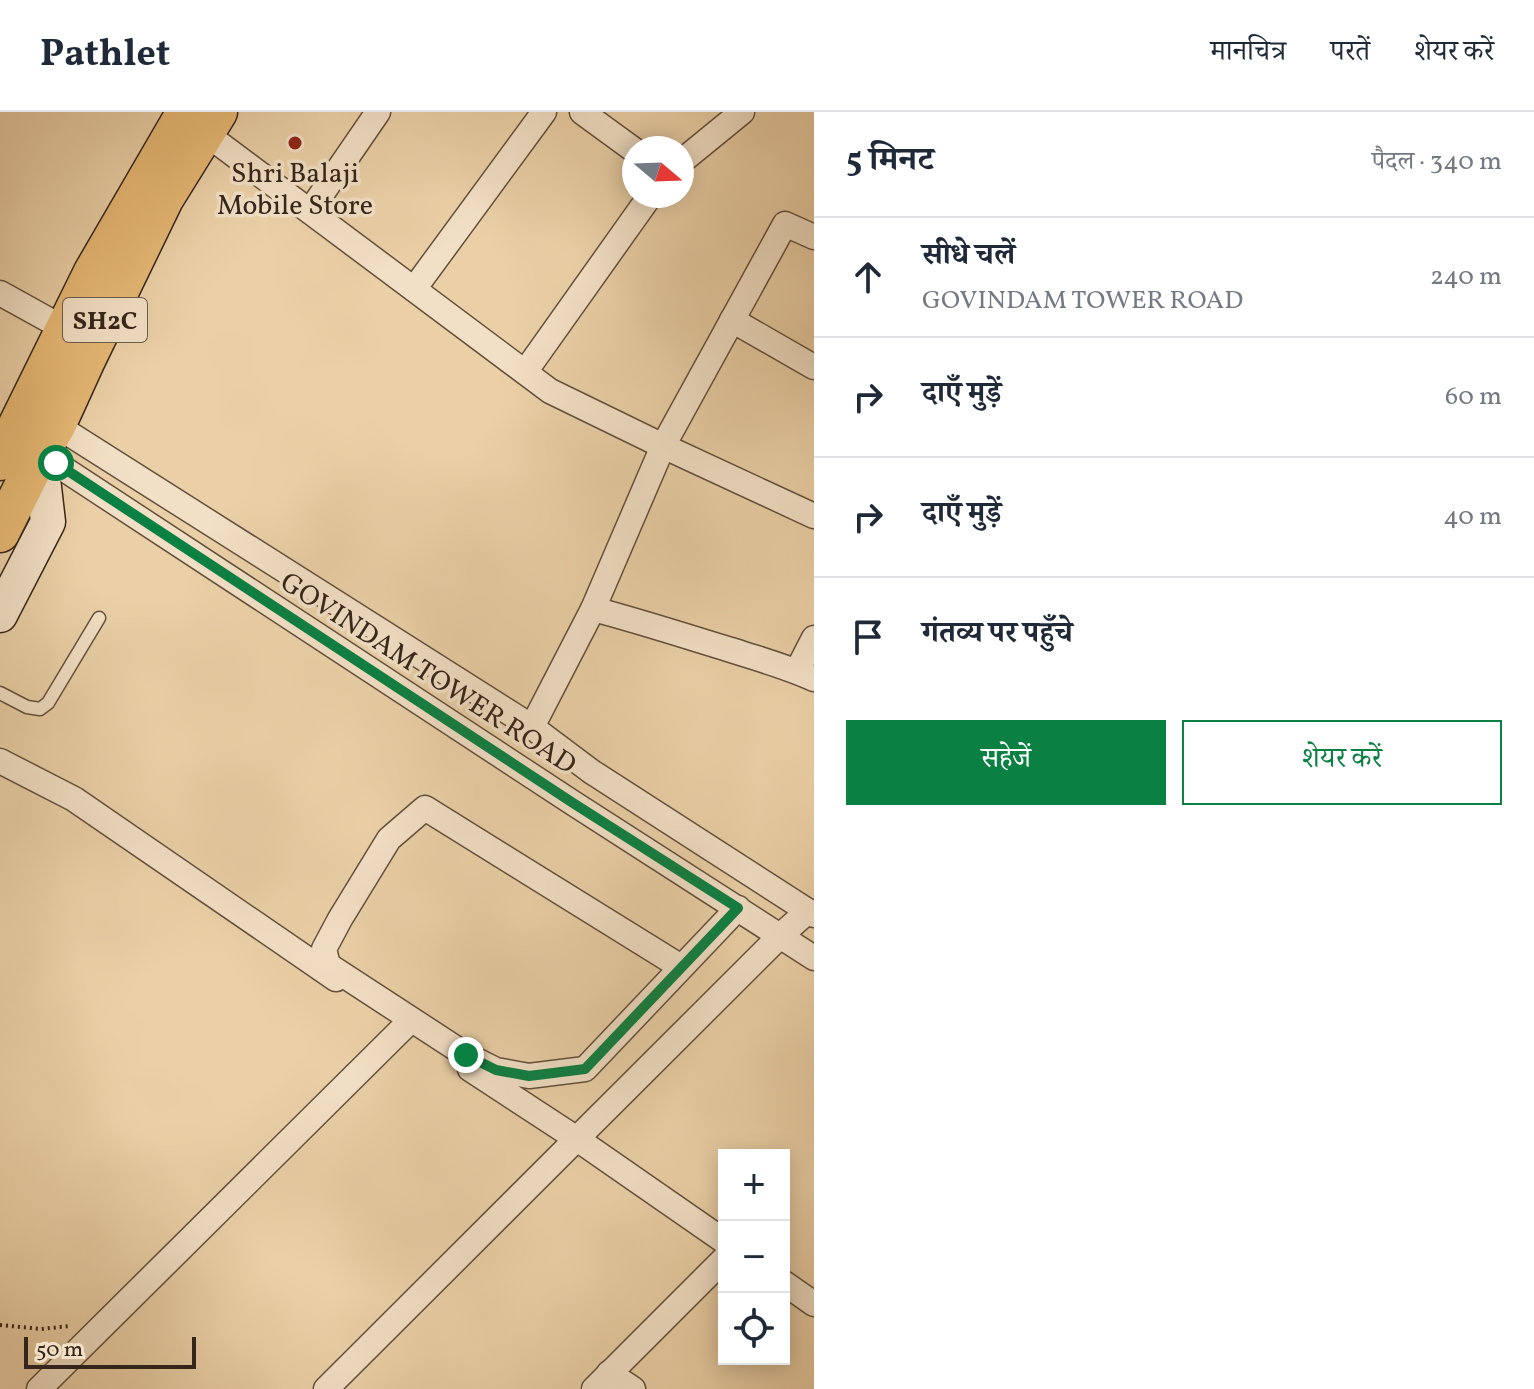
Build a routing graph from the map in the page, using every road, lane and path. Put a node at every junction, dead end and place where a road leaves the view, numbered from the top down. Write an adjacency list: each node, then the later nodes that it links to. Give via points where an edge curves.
1 (378, 112): 9 (street)
2 (544, 112): 11 (street)
3 (582, 112): 6 (street)
4 (742, 112): 7 (street)
5 (203, 119): 9 (street); 14 (main road, SH2C, via 93,272); 17 (main road, SH2C, via 86,360)
6 (622, 141)
7 (694, 151)
8 (641, 208): 16 (street)
9 (310, 211): 11 (street)
10 (814, 237): 13 (street, via 785,224)
11 (414, 289): 16 (street)
12 (0, 293): 14 (street)
13 (732, 320): 15 (street); 18 (street)
14 (65, 329): 17 (main road, SH2C)
15 (814, 367)
16 (525, 372): 18 (street, via 550,391)
17 (27, 436): 20 (main road, SH2C); 22 (street, via 48,522); 29 (street, GOVINDAM TOWER ROAD); 31 (street, GOVINDAM TOWER ROAD)
18 (663, 446): 19 (street); 23 (street)
19 (814, 516)
20 (0, 533)
21 (0, 542): 22 (street)
22 (31, 556): 24 (street)
23 (593, 609): 27 (street); 29 (street)
24 (0, 615)
25 (99, 618): 28 (lane, via 48,703 40,709 27,707)
26 (814, 638): 27 (street)
27 (806, 675)
28 (0, 693)
29 (532, 727): 32 (street, GOVINDAM TOWER ROAD, via 592,772)
30 (0, 761): 36 (street, via 74,799)
31 (738, 908): 33 (street, GOVINDAM TOWER ROAD); 35 (street)
32 (811, 913): 33 (street)
33 (780, 936): 34 (street, GOVINDAM TOWER ROAD); 37 (street)
34 (814, 958)
35 (681, 967): 35 (street, via 585,1069 529,1076 496,1070 466,1055 328,965 324,949 389,839 425,808)
36 (405, 1026): 37 (street); 42 (street)
37 (577, 1139): 38 (street); 46 (street)
38 (718, 1237)
39 (718, 1265): 44 (street)
40 (790, 1287): 41 (street)
41 (814, 1304)
42 (104, 1323): 43 (path, via 41,1329); 45 (street)
43 (0, 1325)
44 (601, 1381): 47 (street)
45 (39, 1389)
46 (326, 1389)
47 (633, 1389)

